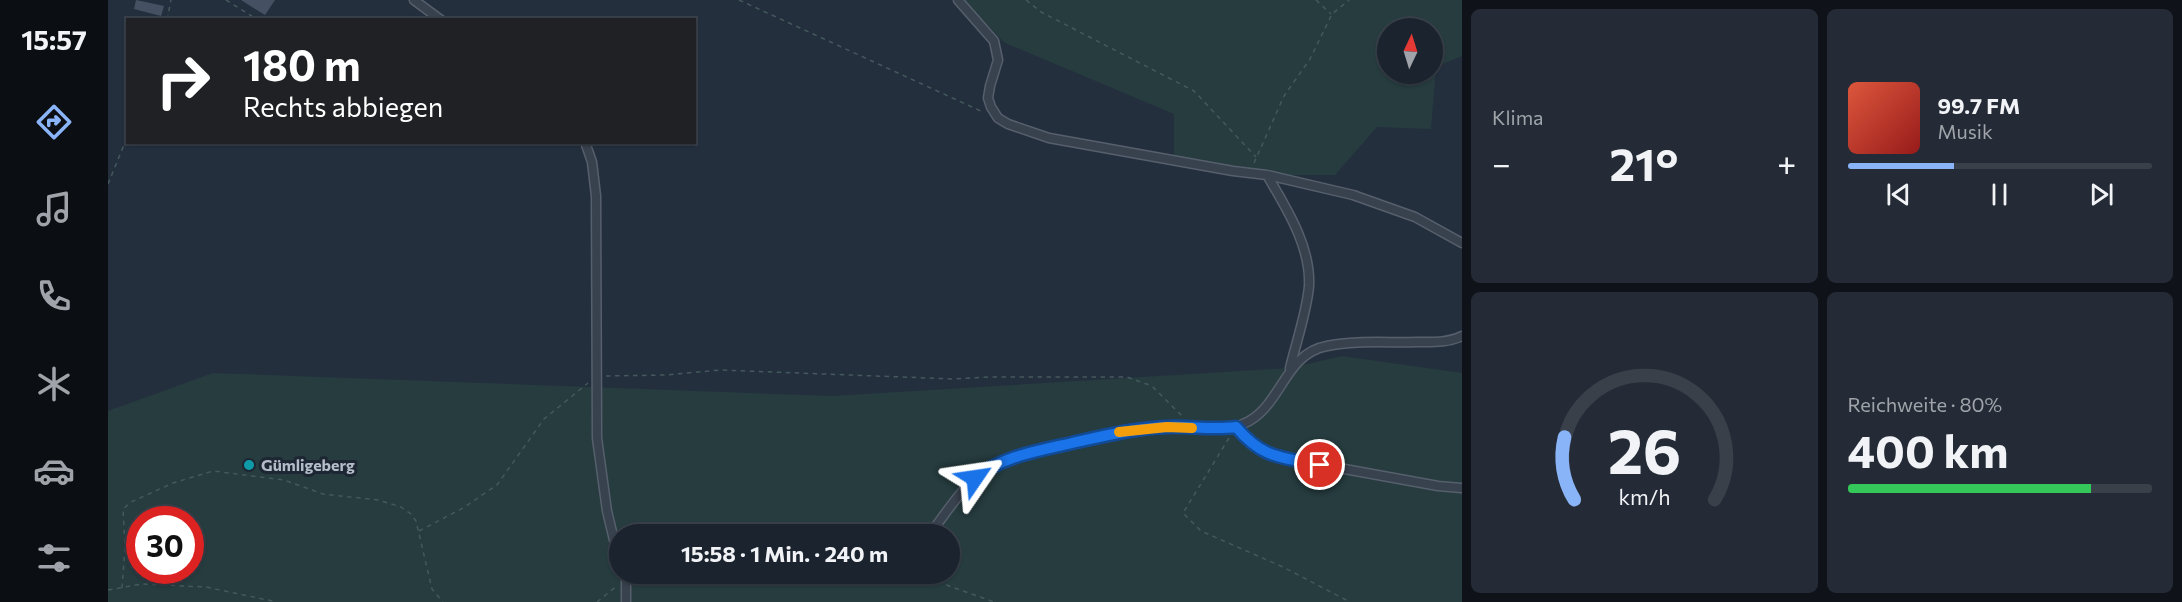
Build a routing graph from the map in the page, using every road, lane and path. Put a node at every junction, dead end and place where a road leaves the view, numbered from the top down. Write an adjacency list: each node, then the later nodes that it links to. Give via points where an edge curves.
1 (170, 0): 10 (path)
2 (226, 0): 11 (path)
3 (414, 0): 12 (street)
4 (739, 0): 13 (path)
5 (958, 0): 13 (street, via 994,41 998,60 988,98)
6 (1026, 0): 16 (path, via 1041,12 1194,91)
7 (1316, 0): 9 (path)
8 (1349, 0): 9 (path)
9 (1332, 14): 16 (path, via 1310,59 1284,96)
10 (167, 18)
11 (255, 18)
12 (438, 18)
13 (998, 118): 17 (street, via 1049,138)
14 (126, 140): 19 (path)
15 (586, 144): 23 (street, via 596,196)
16 (1256, 157): 17 (path)
17 (1252, 173): 18 (street)
18 (1267, 175): 20 (street, via 1353,195 1415,217); 22 (street, via 1289,213 1308,267 1309,287)
19 (108, 184)
20 (1462, 243)
21 (1462, 336): 22 (street, via 1443,341 1326,346)
22 (1290, 368): 24 (street, via 1269,404)
23 (596, 376): 25 (path, via 720,370 954,379 1127,377 1152,386); 27 (street, via 599,457); 29 (path, via 544,419 497,485)
24 (1236, 427): 25 (street); 26 (street, via 1253,446 1273,456); 40 (path, via 1184,513 1202,531)
25 (1190, 428): 28 (street, via 1116,433 1009,459 975,478)
26 (1462, 488)
27 (610, 524)
28 (938, 524)
29 (419, 531): 33 (path, via 411,514 378,500 323,494 284,480 213,471 173,483 123,509); 36 (path, via 432,589)
30 (616, 584): 37 (path)
31 (625, 584): 38 (street)
32 (945, 584): 39 (path)
33 (122, 588): 34 (path); 35 (path, via 142,584 206,587)
34 (108, 590)
35 (277, 602)
36 (443, 602)
37 (597, 602)
38 (626, 602)
39 (994, 602)
40 (1350, 602)

